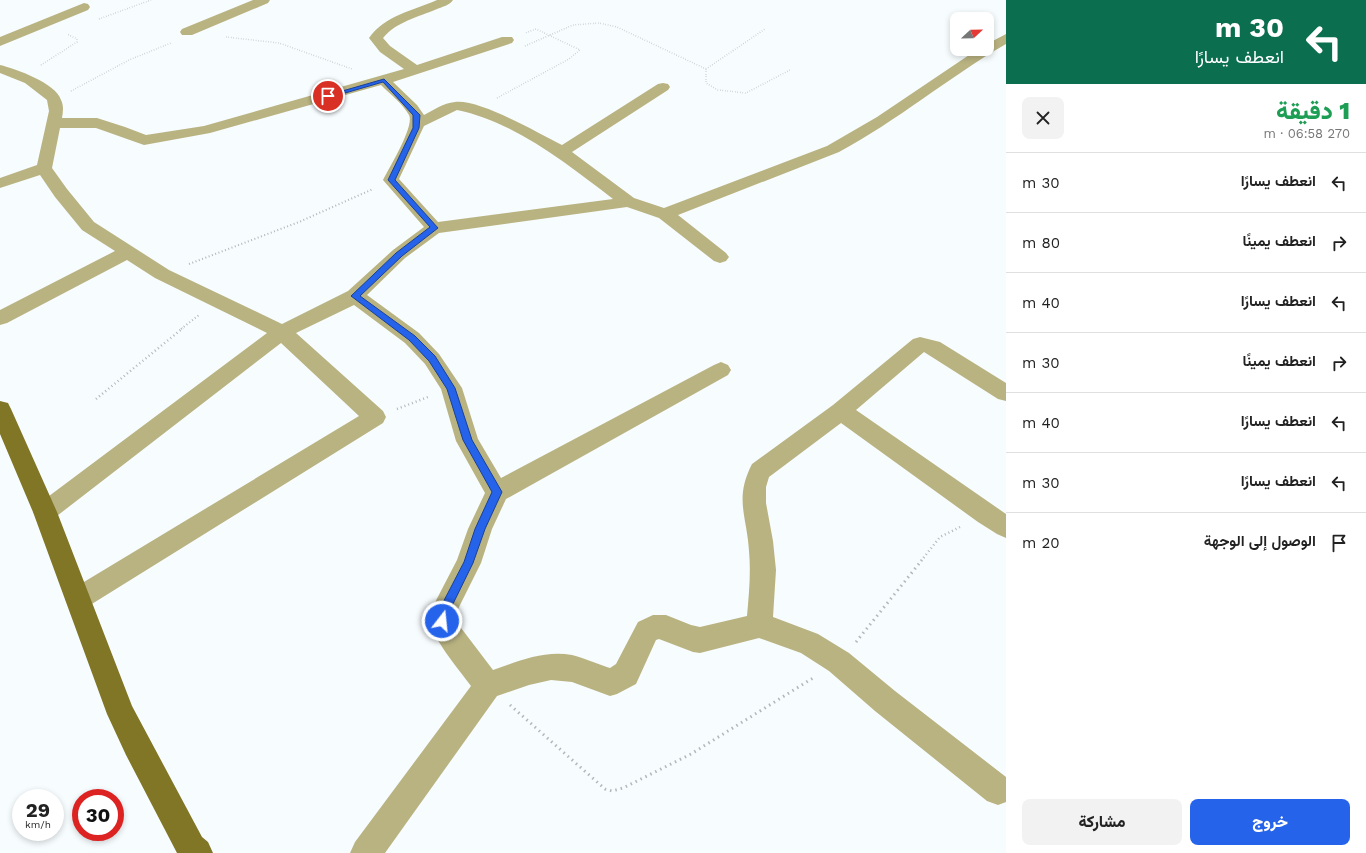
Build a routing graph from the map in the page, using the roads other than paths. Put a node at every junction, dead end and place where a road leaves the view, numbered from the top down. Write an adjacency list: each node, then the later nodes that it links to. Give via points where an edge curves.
1 (264, 0): 4 (street)
2 (447, 0): 9 (street, via 393,23 380,31 376,38 385,49)
3 (84, 7): 7 (street)
4 (188, 32)
5 (1006, 38): 18 (street, via 857,137 833,149)
6 (507, 40): 9 (street)
7 (0, 42)
8 (0, 69): 12 (street, via 24,76 41,86 54,99)
9 (415, 70): 10 (street)
10 (384, 80): 12 (street, via 224,126 149,140 97,123); 13 (street, via 416,115)
11 (663, 87): 14 (street)
12 (54, 123): 15 (street)
13 (417, 124): 14 (street, via 450,107 464,106 520,129); 19 (street, via 391,180)
14 (562, 152): 17 (street)
15 (44, 168): 16 (street); 20 (street, via 88,226)
16 (0, 183)
17 (628, 202): 18 (street); 19 (street)
18 (665, 214): 21 (street)
19 (434, 228): 22 (street, via 399,254)
20 (128, 252): 23 (street); 24 (street, via 162,274)
21 (720, 257)
22 (355, 296): 24 (street); 29 (street, via 412,338 432,359 451,388 467,440)
23 (0, 318)
24 (282, 332): 30 (street); 32 (street, via 375,417)
25 (721, 370): 29 (street)
26 (1006, 393): 28 (street, via 933,347 923,344)
27 (0, 409): 30 (main road)
28 (841, 411): 31 (street); 33 (street, via 760,471 755,479 756,514 761,538 763,572)
29 (497, 492): 34 (street, via 468,563 442,614 442,621 454,640)
30 (45, 512): 32 (main road)
31 (1006, 527)
32 (78, 599): 36 (main road, via 121,714)
33 (759, 625): 34 (street, via 700,640 693,640 662,626 650,628 626,674 610,682 572,669 551,667 529,671); 35 (street, via 809,643 839,662)
34 (488, 686): 37 (street)
35 (998, 790)
36 (191, 851)
37 (366, 853)

